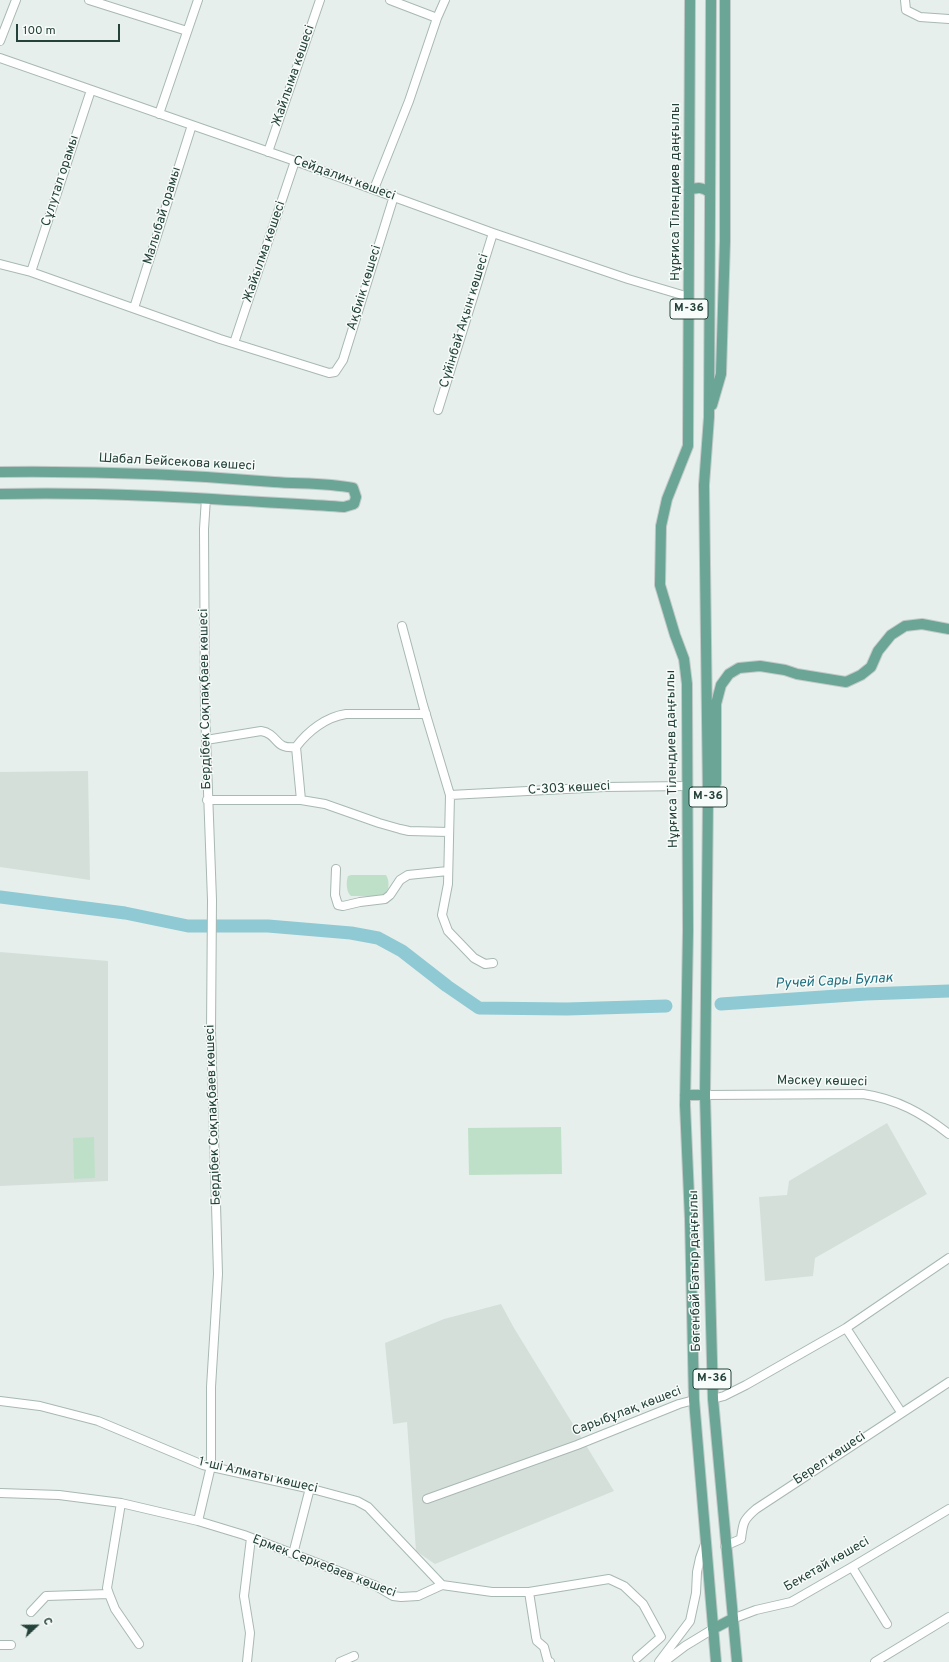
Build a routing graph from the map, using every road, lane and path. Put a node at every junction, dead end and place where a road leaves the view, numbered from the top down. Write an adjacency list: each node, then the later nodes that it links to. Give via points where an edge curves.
1 (16, 0): 14 (street)
2 (89, 0): 13 (street)
3 (198, 0): 13 (street)
4 (320, 0): 20 (street, Жайлыма көшесі)
5 (390, 0): 11 (street)
6 (445, 0): 11 (street)
7 (690, 0): 23 (main road, Нұрғиса Тілендиев даңғылы / M-36)
8 (710, 0): 15 (main road, M-36)
9 (905, 0): 12 (street, via 906,10 920,17)
10 (725, 5): 15 (main road); 33 (main road, via 725,241 721,374)
11 (437, 18): 22 (street, via 409,101)
12 (949, 19)
13 (187, 31): 18 (street)
14 (0, 41)
15 (710, 44): 24 (main road, M-36)
16 (0, 58): 17 (street, Сейдалин көшесі)
17 (91, 90): 18 (street, Сейдалин көшесі); 28 (street, Сұлутал орамы)
18 (159, 114): 19 (street, Сейдалин көшесі)
19 (192, 124): 20 (street, Сейдалин көшесі); 30 (street, Малыбай орамы)
20 (268, 152): 21 (street, Сейдалин көшесі)
21 (295, 161): 22 (street, Сейдалин көшесі); 31 (street, Жайылма көшесі)
22 (374, 190): 25 (street, Сейдалин көшесі)
23 (689, 190): 24 (main road, via 701,188); 29 (main road, Нұрғиса Тілендиев даңғылы / M-36)
24 (710, 193): 33 (main road, M-36)
25 (394, 196): 26 (street, Сейдалин көшесі); 31 (street, Ақбиік көшесі, via 343,360 335,372 329,373)
26 (493, 232): 29 (street, Сейдалин көшесі, via 628,279); 32 (street, Сүйінбай Ақын көшесі)
27 (0, 264): 28 (street)
28 (31, 272): 30 (street)
29 (689, 297): 34 (main road, Нұрғиса Тілендиев даңғылы / M-36)
30 (134, 308): 31 (street)
31 (234, 343)
32 (438, 410)
33 (709, 417): 35 (main road, M-36)
34 (688, 446): 35 (main road); 44 (main road, Нұрғиса Тілендиев даңғылы / M-36, via 663,514 660,585 674,635 684,659 687,684)
35 (707, 447): 46 (main road, M-36, via 704,559)
36 (0, 472): 38 (main road, Шабал Бейсекова көшесі, via 188,475 339,485 353,488 356,492 354,504 344,507)
37 (0, 494): 38 (main road)
38 (206, 498): 42 (street, Бердібек Соқпақбаев көшесі)
39 (402, 626): 41 (street)
40 (949, 629): 46 (main road, via 922,624 905,626 891,635 878,651 871,667 846,682 760,666 739,668 729,674 721,685 716,704 716,783)
41 (426, 714): 43 (street, via 334,716 313,729); 45 (street)
42 (206, 740): 43 (street, via 261,731 268,732 282,747); 47 (street, Бердібек Соқпақбаев көшесі)
43 (296, 746): 48 (street)
44 (687, 786): 45 (street, С-303 көшесі, via 605,787); 52 (main road, Нұрғиса Тілендиев даңғылы / M-36)
45 (450, 795): 49 (street)
46 (708, 796): 53 (main road, M-36)
47 (207, 800): 48 (street); 65 (street, Бердібек Соқпақбаев көшесі, via 212,900 211,1031 218,1252 211,1387)
48 (301, 800): 49 (street, via 325,804 404,830)
49 (449, 832): 51 (street)
50 (336, 869): 51 (street, via 335,895 338,904 343,906 385,899 400,880 408,875)
51 (448, 871): 54 (street, via 442,915 448,931 474,958 485,964)
52 (688, 931): 53 (main road); 55 (main road, Нұрғиса Тілендиев даңғылы / M-36)
53 (707, 932): 56 (main road, M-36)
54 (493, 963)
55 (685, 1095): 56 (main road, Мәскеу көшесі); 62 (main road, Бөгенбай Батыр даңғылы / M-36)
56 (705, 1095): 57 (street, Мәскеу көшесі, via 877,1096 911,1108); 61 (main road, Бөгенбай Батыр даңғылы / M-36)
57 (949, 1134)
58 (949, 1258): 59 (street, Сарыбұлақ көшесі)
59 (846, 1328): 61 (street, Сарыбұлақ көшесі, via 746,1385); 64 (street)
60 (949, 1382): 64 (street, Берел көшесі)
61 (712, 1399): 62 (main road, Сарыбұлақ көшесі); 74 (main road, Бөгенбай Батыр даңғылы / M-36)
62 (694, 1400): 68 (street, Сарыбұлақ көшесі); 73 (main road, Бөгенбай Батыр даңғылы / M-36)
63 (0, 1401): 65 (street, 1-ші Алматы көшесі, via 40,1406 98,1421 203,1465)
64 (901, 1412): 74 (street, Берел көшесі, via 756,1509 746,1517 741,1539)
65 (211, 1466): 66 (street, 1-ші Алматы көшесі); 71 (street, Бердібек Соқпақбаев көшесі)
66 (310, 1488): 75 (street); 77 (street, 1-ші Алматы көшесі, via 357,1501 368,1507)
67 (0, 1493): 69 (street, Ермек Серкебаев көшесі, via 59,1495)
68 (427, 1499)
69 (121, 1503): 71 (street, Ермек Серкебаев көшесі); 79 (street, via 107,1588)
70 (949, 1509): 76 (street, Бекетай көшесі)
71 (198, 1521): 72 (street, Ермек Серкебаев көшесі)
72 (251, 1538): 75 (street, Ермек Серкебаев көшесі); 90 (street, via 244,1596 250,1633)
73 (706, 1544): 84 (main road, Бөгенбай Батыр даңғылы / M-36); 93 (street, via 697,1572 690,1621)
74 (725, 1546): 82 (main road, Бөгенбай Батыр даңғылы / M-36)
75 (293, 1554): 77 (street, Ермек Серкебаев көшесі, via 376,1586 393,1596 418,1596)
76 (852, 1567): 82 (street, Бекетай көшесі, via 791,1602 756,1610); 83 (street)
77 (442, 1585): 78 (street, via 492,1592)
78 (529, 1592): 89 (street, via 609,1579 624,1586 643,1604 661,1636); 92 (street, via 536,1637 544,1647)
79 (109, 1594): 80 (street, via 46,1596); 85 (street, via 115,1609)
80 (31, 1612)
81 (949, 1617): 97 (street)
82 (732, 1619): 84 (main road, Бекетай көшесі); 96 (main road, Бөгенбай Батыр даңғылы / M-36)
83 (887, 1624)
84 (713, 1629): 94 (street); 95 (main road, Бөгенбай Батыр даңғылы / M-36)
85 (139, 1644)
86 (0, 1645): 87 (street)
87 (11, 1645)
88 (354, 1656): 91 (street)
89 (637, 1658)
90 (247, 1662)
91 (340, 1662)
92 (549, 1662)
93 (659, 1662)
94 (664, 1662)
95 (716, 1662)
96 (737, 1662)
97 (875, 1662)

